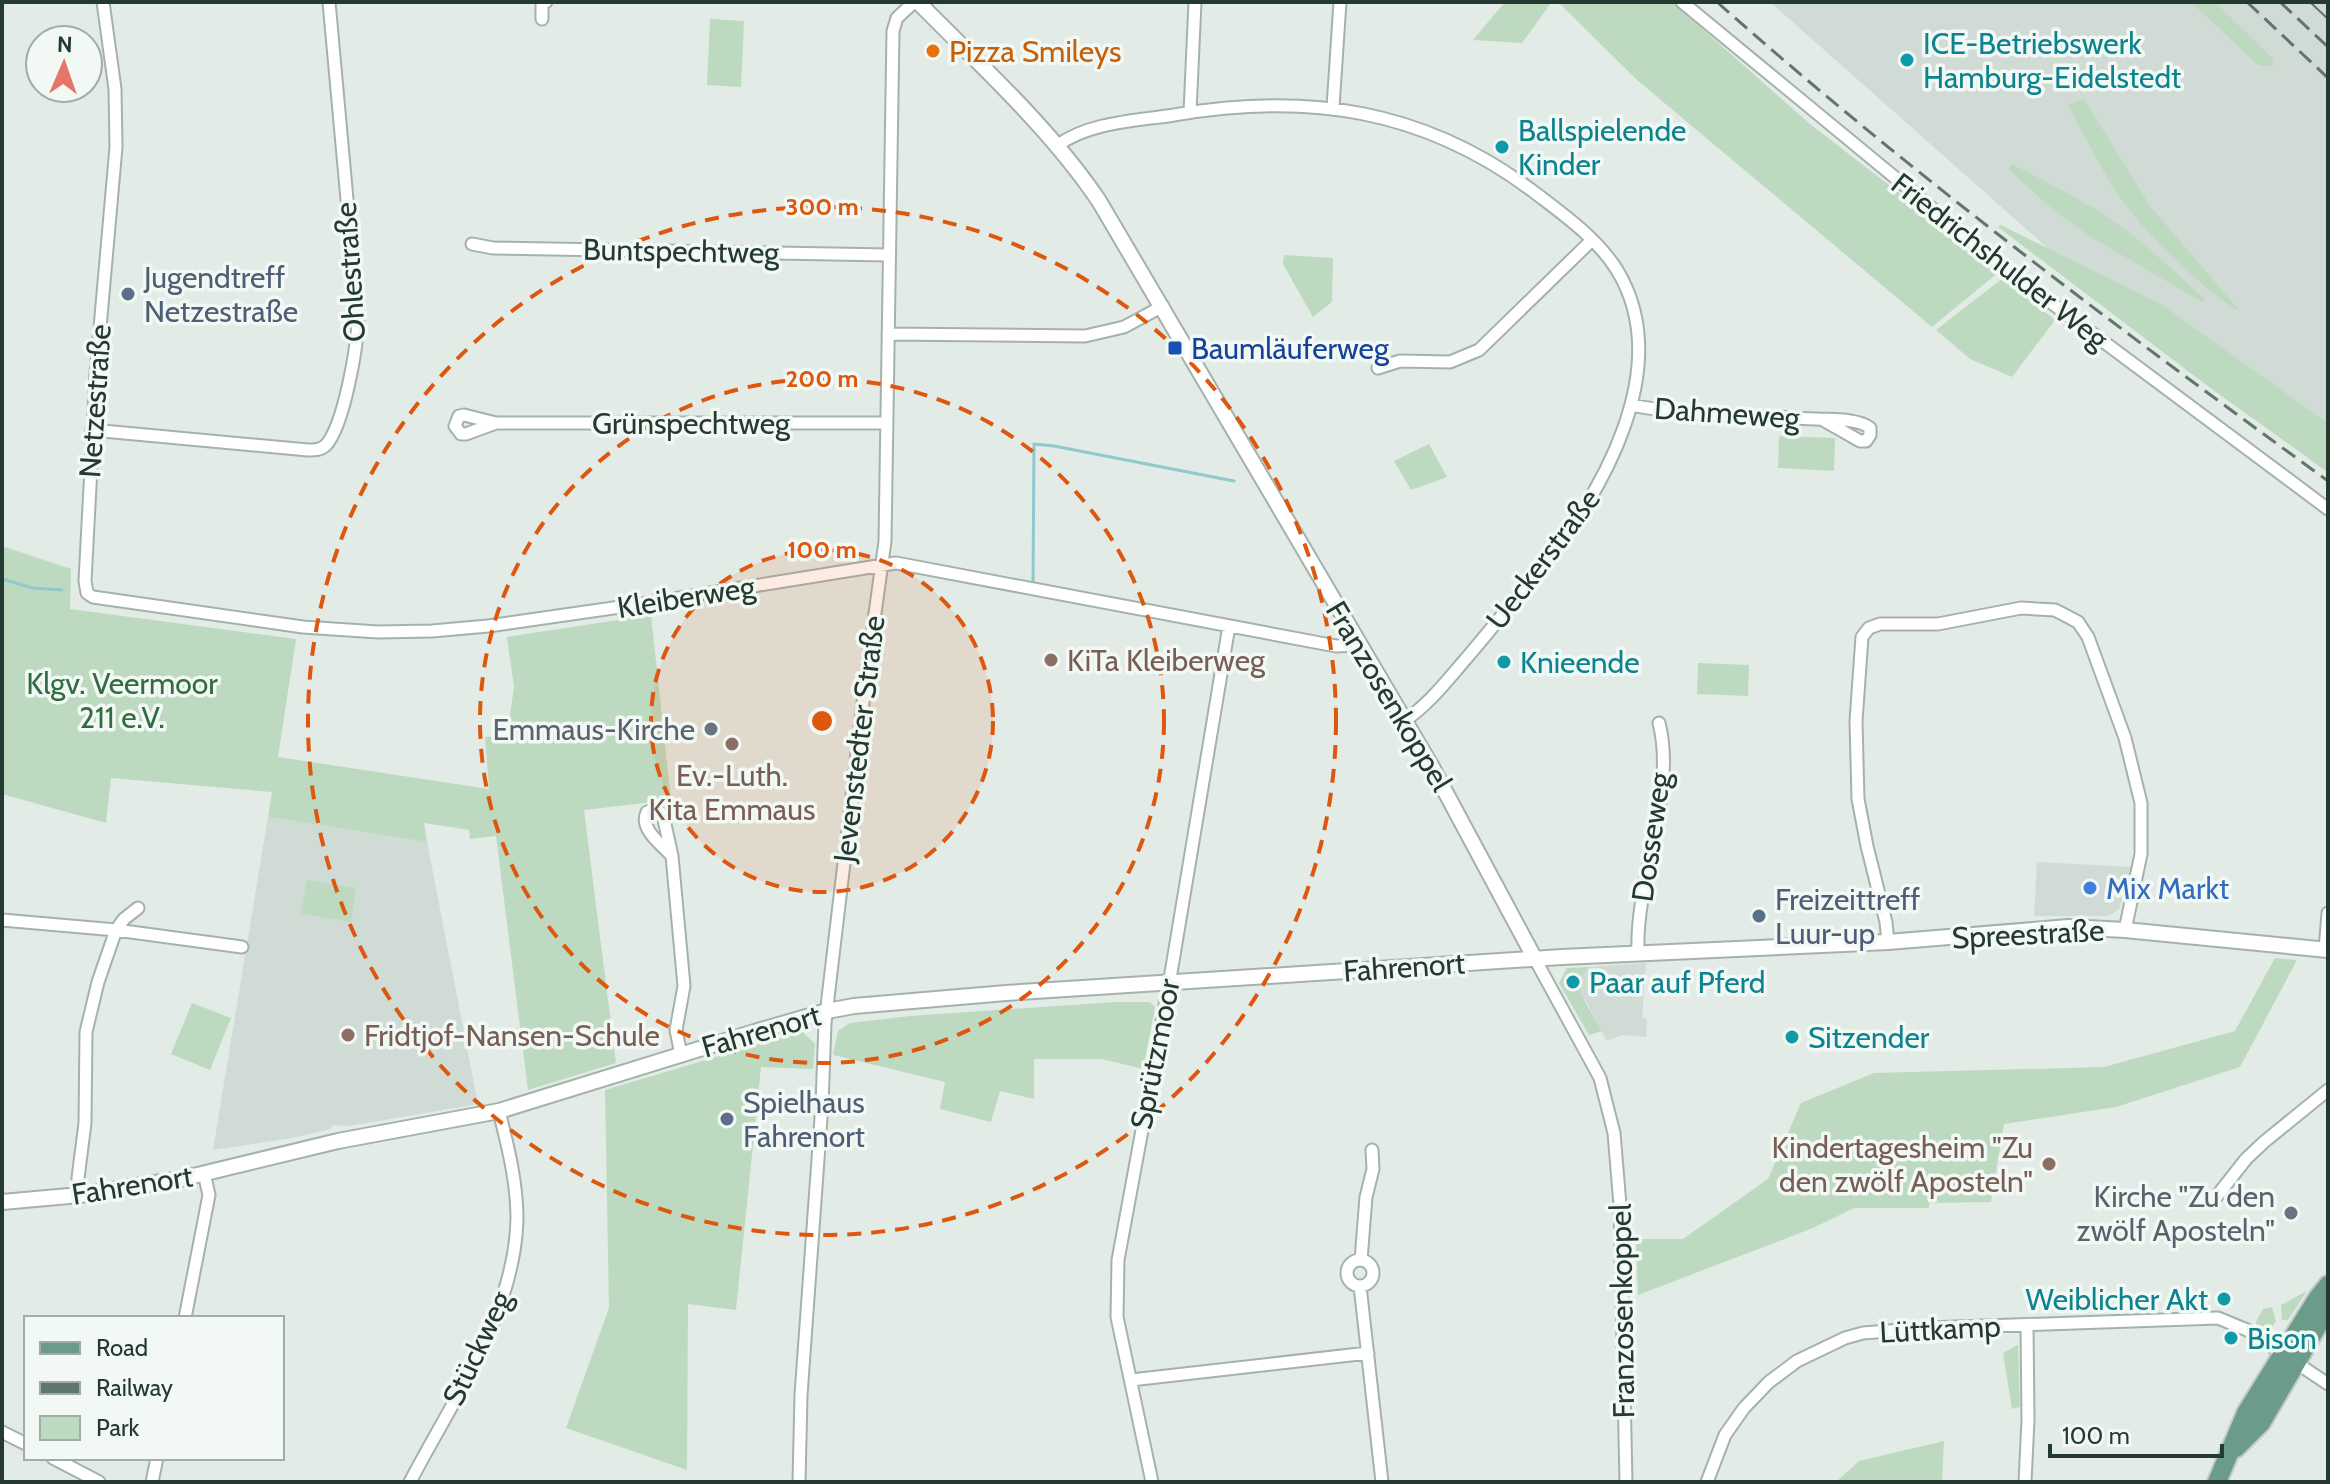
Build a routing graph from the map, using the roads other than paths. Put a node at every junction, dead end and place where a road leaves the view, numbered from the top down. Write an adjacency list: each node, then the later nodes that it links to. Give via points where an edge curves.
1 (103, 2): 23 (street, Netzestraße, via 115,89 116,147)
2 (329, 2): 23 (street, Ohlestraße, via 358,320 352,371 330,438 321,448 308,450)
3 (535, 2): 4 (street)
4 (544, 2): 9 (street)
5 (916, 2): 12 (street, Franzosenkoppel); 15 (street, Jevenstedter Straße, via 897,18 893,31)
6 (1195, 2): 11 (street)
7 (1340, 2): 10 (street)
8 (1682, 2): 24 (street, Friedrichshulder Weg, via 2006,269)
9 (542, 19)
10 (1333, 107): 11 (street, Ueckerstraße, via 1262,105); 13 (street, Ueckerstraße, via 1418,129 1490,162)
11 (1190, 112): 12 (street, Ueckerstraße, via 1086,130)
12 (1058, 145): 16 (street, Franzosenkoppel)
13 (1592, 240): 18 (street, via 1479,350 1450,362 1400,361); 19 (street, Ueckerstraße, via 1617,270 1633,310 1637,349)
14 (472, 244): 15 (street, Buntspechtweg)
15 (889, 255): 17 (street, Jevenstedter Straße)
16 (1163, 306): 17 (street, via 1124,327 1085,336); 28 (street, Franzosenkoppel)
17 (888, 334): 22 (street, Jevenstedter Straße)
18 (1378, 368)
19 (1631, 405): 20 (street, Dahmeweg); 29 (street, Ueckerstraße, via 1604,476 1568,533 1426,705)
20 (1823, 420)
21 (496, 423): 22 (street, Grünspechtweg)
22 (886, 423): 25 (street, Jevenstedter Straße)
23 (92, 430): 26 (street, Netzestraße, via 85,581 87,593)
24 (2328, 509)
25 (882, 566): 26 (street, Kleiberweg, via 432,631 303,627); 27 (street, Kleiberweg, via 896,563); 43 (street, Jevenstedter Straße)
26 (101, 600)
27 (1229, 626): 28 (street, Kleiberweg, via 1336,646); 42 (street, Sprützmoor)
28 (1360, 645): 29 (street, Franzosenkoppel)
29 (1404, 721): 41 (street, Franzosenkoppel)
30 (1659, 723): 40 (street, Dosseweg, via 1662,768)
31 (672, 856): 44 (street, via 684,986 676,1030)
32 (138, 908): 35 (street)
33 (2328, 913): 39 (street)
34 (2, 920): 35 (street)
35 (116, 930): 38 (street); 49 (street, via 86,1032)
36 (2125, 930): 37 (street, Spreestraße, via 2045,928); 37 (street, via 2142,836 2135,773 2084,629 2064,613 2034,607 1938,624 1880,624 1862,637 1858,799); 39 (street, Spreestraße)
37 (1888, 942): 40 (street, Spreestraße)
38 (242, 947)
39 (2326, 950)
40 (1638, 952): 41 (street, Spreestraße)
41 (1535, 959): 42 (street, Fahrenort); 72 (street, Franzosenkoppel, via 1600,1078 1614,1133)
42 (1168, 983): 43 (street, Fahrenort); 60 (street, Sprützmoor, via 1118,1260 1117,1317)
43 (827, 1011): 44 (street, Fahrenort); 69 (street, Jevenstedter Straße)
44 (681, 1055): 46 (street, Fahrenort)
45 (2328, 1090): 50 (street, via 2264,1142 2217,1196)
46 (499, 1111): 48 (street, Fahrenort); 68 (street, Stückweg, via 517,1220 509,1279 483,1344)
47 (1372, 1150): 52 (street)
48 (204, 1173): 49 (street, Fahrenort); 56 (street, via 209,1195)
49 (80, 1195): 51 (street, Fahrenort)
50 (2201, 1200)
51 (2, 1202)
52 (1361, 1260): 54 (street, via 1370,1264 1373,1274); 54 (street, via 1347,1270 1348,1279)
53 (2328, 1285): 59 (main road)
54 (1360, 1286): 58 (street)
55 (2328, 1308): 59 (main road)
56 (185, 1316)
57 (2027, 1325): 59 (street, Lüttkamp, via 2218,1318); 73 (street, Lüttkamp, via 1874,1331 1826,1345 1789,1366 1744,1408 1725,1435); 74 (street)
58 (1368, 1353): 60 (street); 71 (street)
59 (2290, 1357): 61 (street, Lüttkamp); 75 (main road, via 2246,1413)
60 (1131, 1380): 70 (street, Sprützmoor)
61 (2328, 1384)
62 (2, 1432): 63 (street)
63 (24, 1443)
64 (57, 1460): 66 (street)
65 (157, 1460): 67 (street)
66 (99, 1482)
67 (152, 1482)
68 (410, 1482)
69 (799, 1482)
70 (1152, 1482)
71 (1382, 1482)
72 (1626, 1482)
73 (1707, 1482)
74 (2025, 1482)
75 (2217, 1482)

